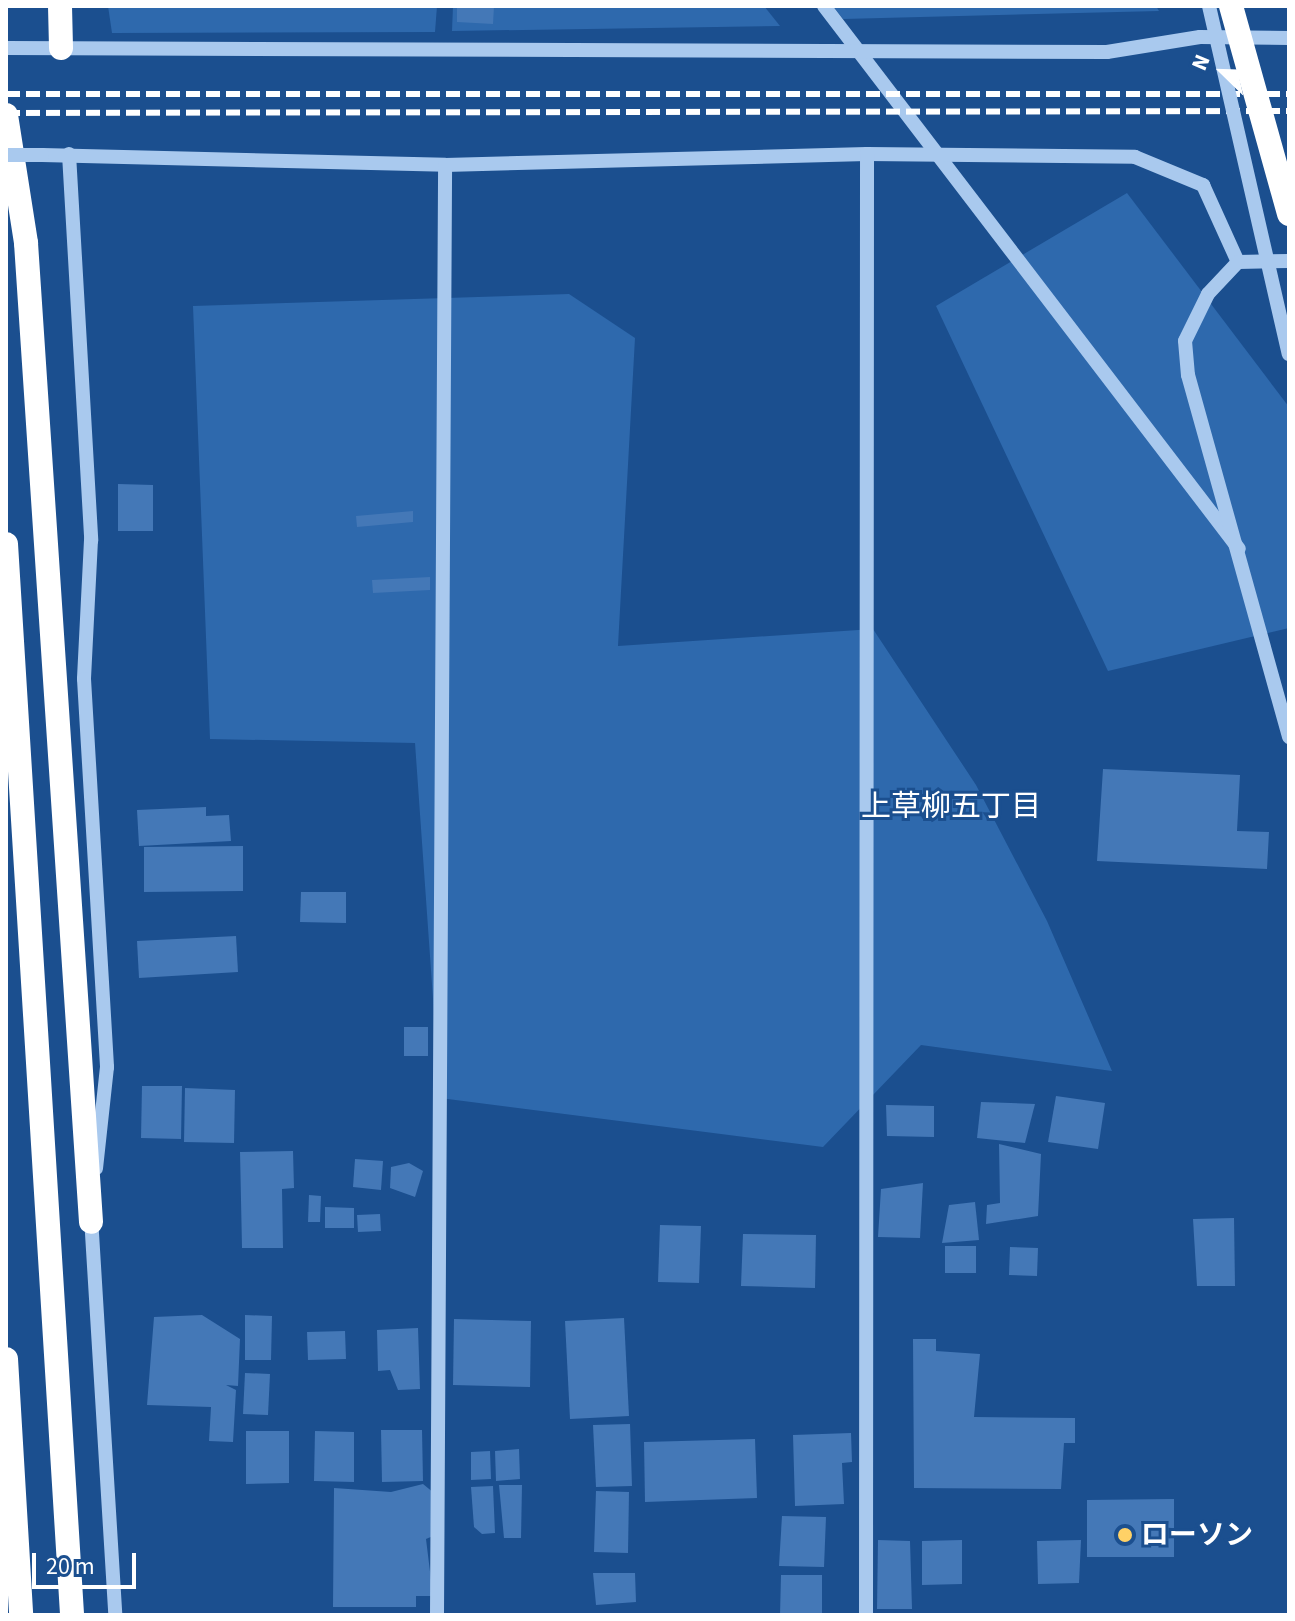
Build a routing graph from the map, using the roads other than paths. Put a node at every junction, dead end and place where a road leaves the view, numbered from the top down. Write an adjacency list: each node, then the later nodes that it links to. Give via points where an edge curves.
1 (60, 6): 7 (highway)
2 (824, 6): 8 (street)
3 (1209, 6): 18 (street, bridge)
4 (1231, 6): 15 (highway, bridge)
5 (1289, 38): 8 (street, via 1200,37 1107,52)
6 (6, 48): 7 (street)
7 (49, 48): 8 (street)
8 (859, 49): 12 (street)
9 (6, 115): 22 (highway, via 26,243)
10 (69, 154): 13 (street, bridge); 14 (street); 22 (street, via 91,540 84,679 107,1067)
11 (867, 154): 12 (street); 14 (street); 28 (street)
12 (937, 154): 17 (street, via 1135,157 1203,185); 20 (street)
13 (6, 155)
14 (445, 165): 27 (street)
15 (1289, 214)
16 (1289, 261): 17 (street)
17 (1238, 262): 20 (street, via 1208,294 1185,341 1188,375)
18 (1289, 354)
19 (6, 544): 25 (highway)
20 (1239, 549): 21 (street)
21 (1289, 737)
22 (91, 1222): 26 (street)
23 (6, 1359): 24 (highway)
24 (21, 1615)
25 (72, 1615)
26 (115, 1615)
27 (437, 1615)
28 (866, 1615)

